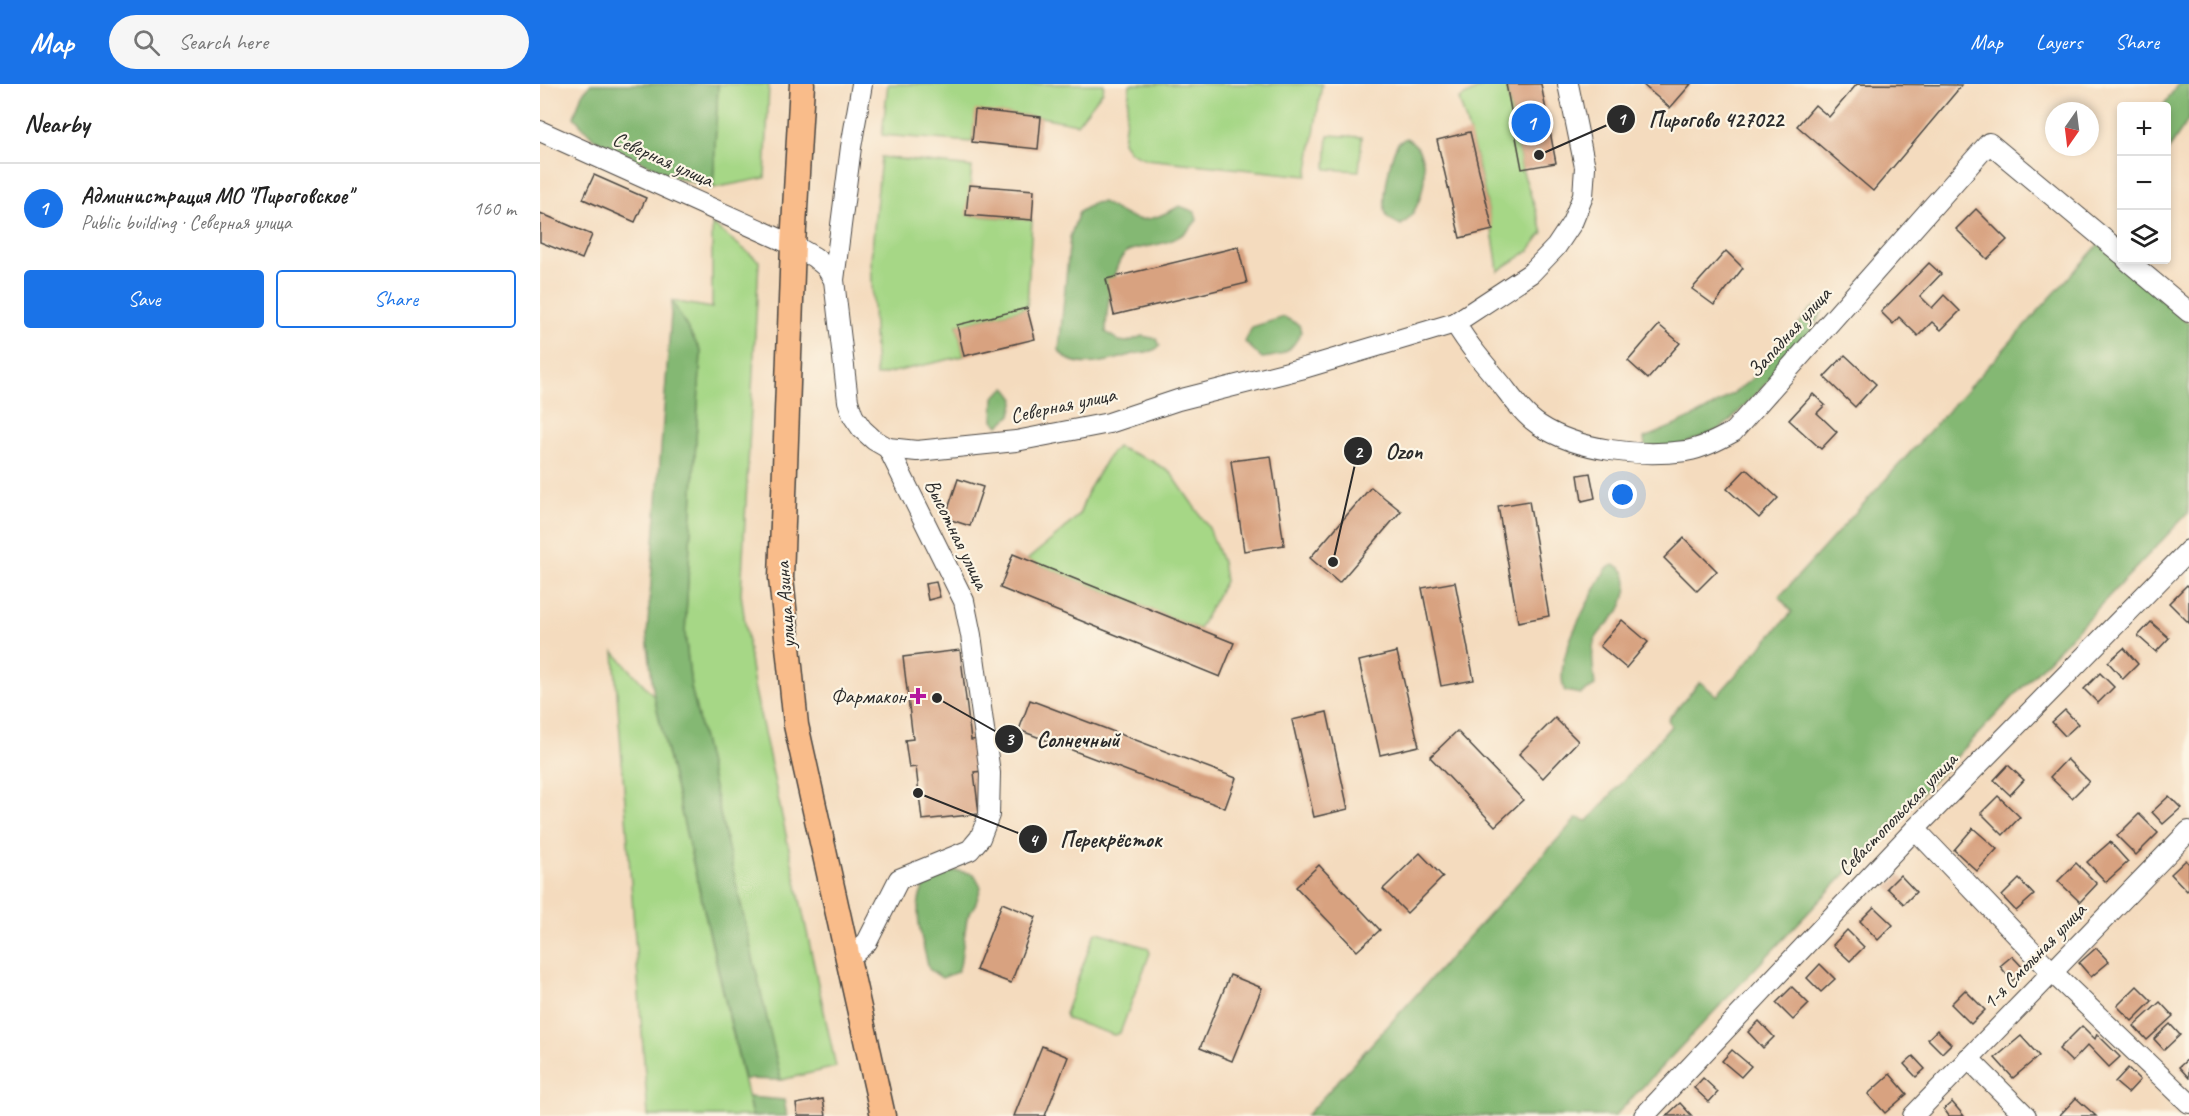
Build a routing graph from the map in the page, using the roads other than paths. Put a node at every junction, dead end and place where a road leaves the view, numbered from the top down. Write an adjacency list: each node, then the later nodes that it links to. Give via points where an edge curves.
1 (802, 84): 5 (main road, улица Азина)
2 (862, 84): 8 (street)
3 (1568, 84): 10 (street, Северная улица, via 1585,167 1583,196 1572,223 1531,273)
4 (540, 131): 5 (street, Северная улица)
5 (794, 245): 8 (street, Северная улица, via 826,267); 15 (main road, улица Азина, via 781,578 796,725)
6 (2117, 251): 10 (street, Западная улица, via 1989,143 1733,432 1687,450 1614,450 1575,442 1539,425 1522,410)
7 (2132, 264): 9 (street)
8 (834, 280): 11 (street, via 848,401 862,429)
9 (2189, 312)
10 (1455, 323): 11 (street, Северная улица, via 1108,423 990,444 917,451)
11 (888, 448): 15 (street, Высотная улица, via 964,601 986,737 989,815 980,838 970,850 899,879 867,942)
12 (2189, 550): 13 (street, Севастопольская улица)
13 (1915, 829): 16 (street); 20 (street, Севастопольская улица)
14 (2189, 832): 16 (street, 1-я Смольная улица)
15 (848, 959): 19 (main road, улица Азина)
16 (2052, 972): 17 (street, 1-я Смольная улица); 18 (street)
17 (1968, 1058): 21 (street, 1-я Смольная улица); 22 (street)
18 (2189, 1103)
19 (883, 1116)
20 (1644, 1116)
21 (1913, 1116)
22 (2026, 1116)

